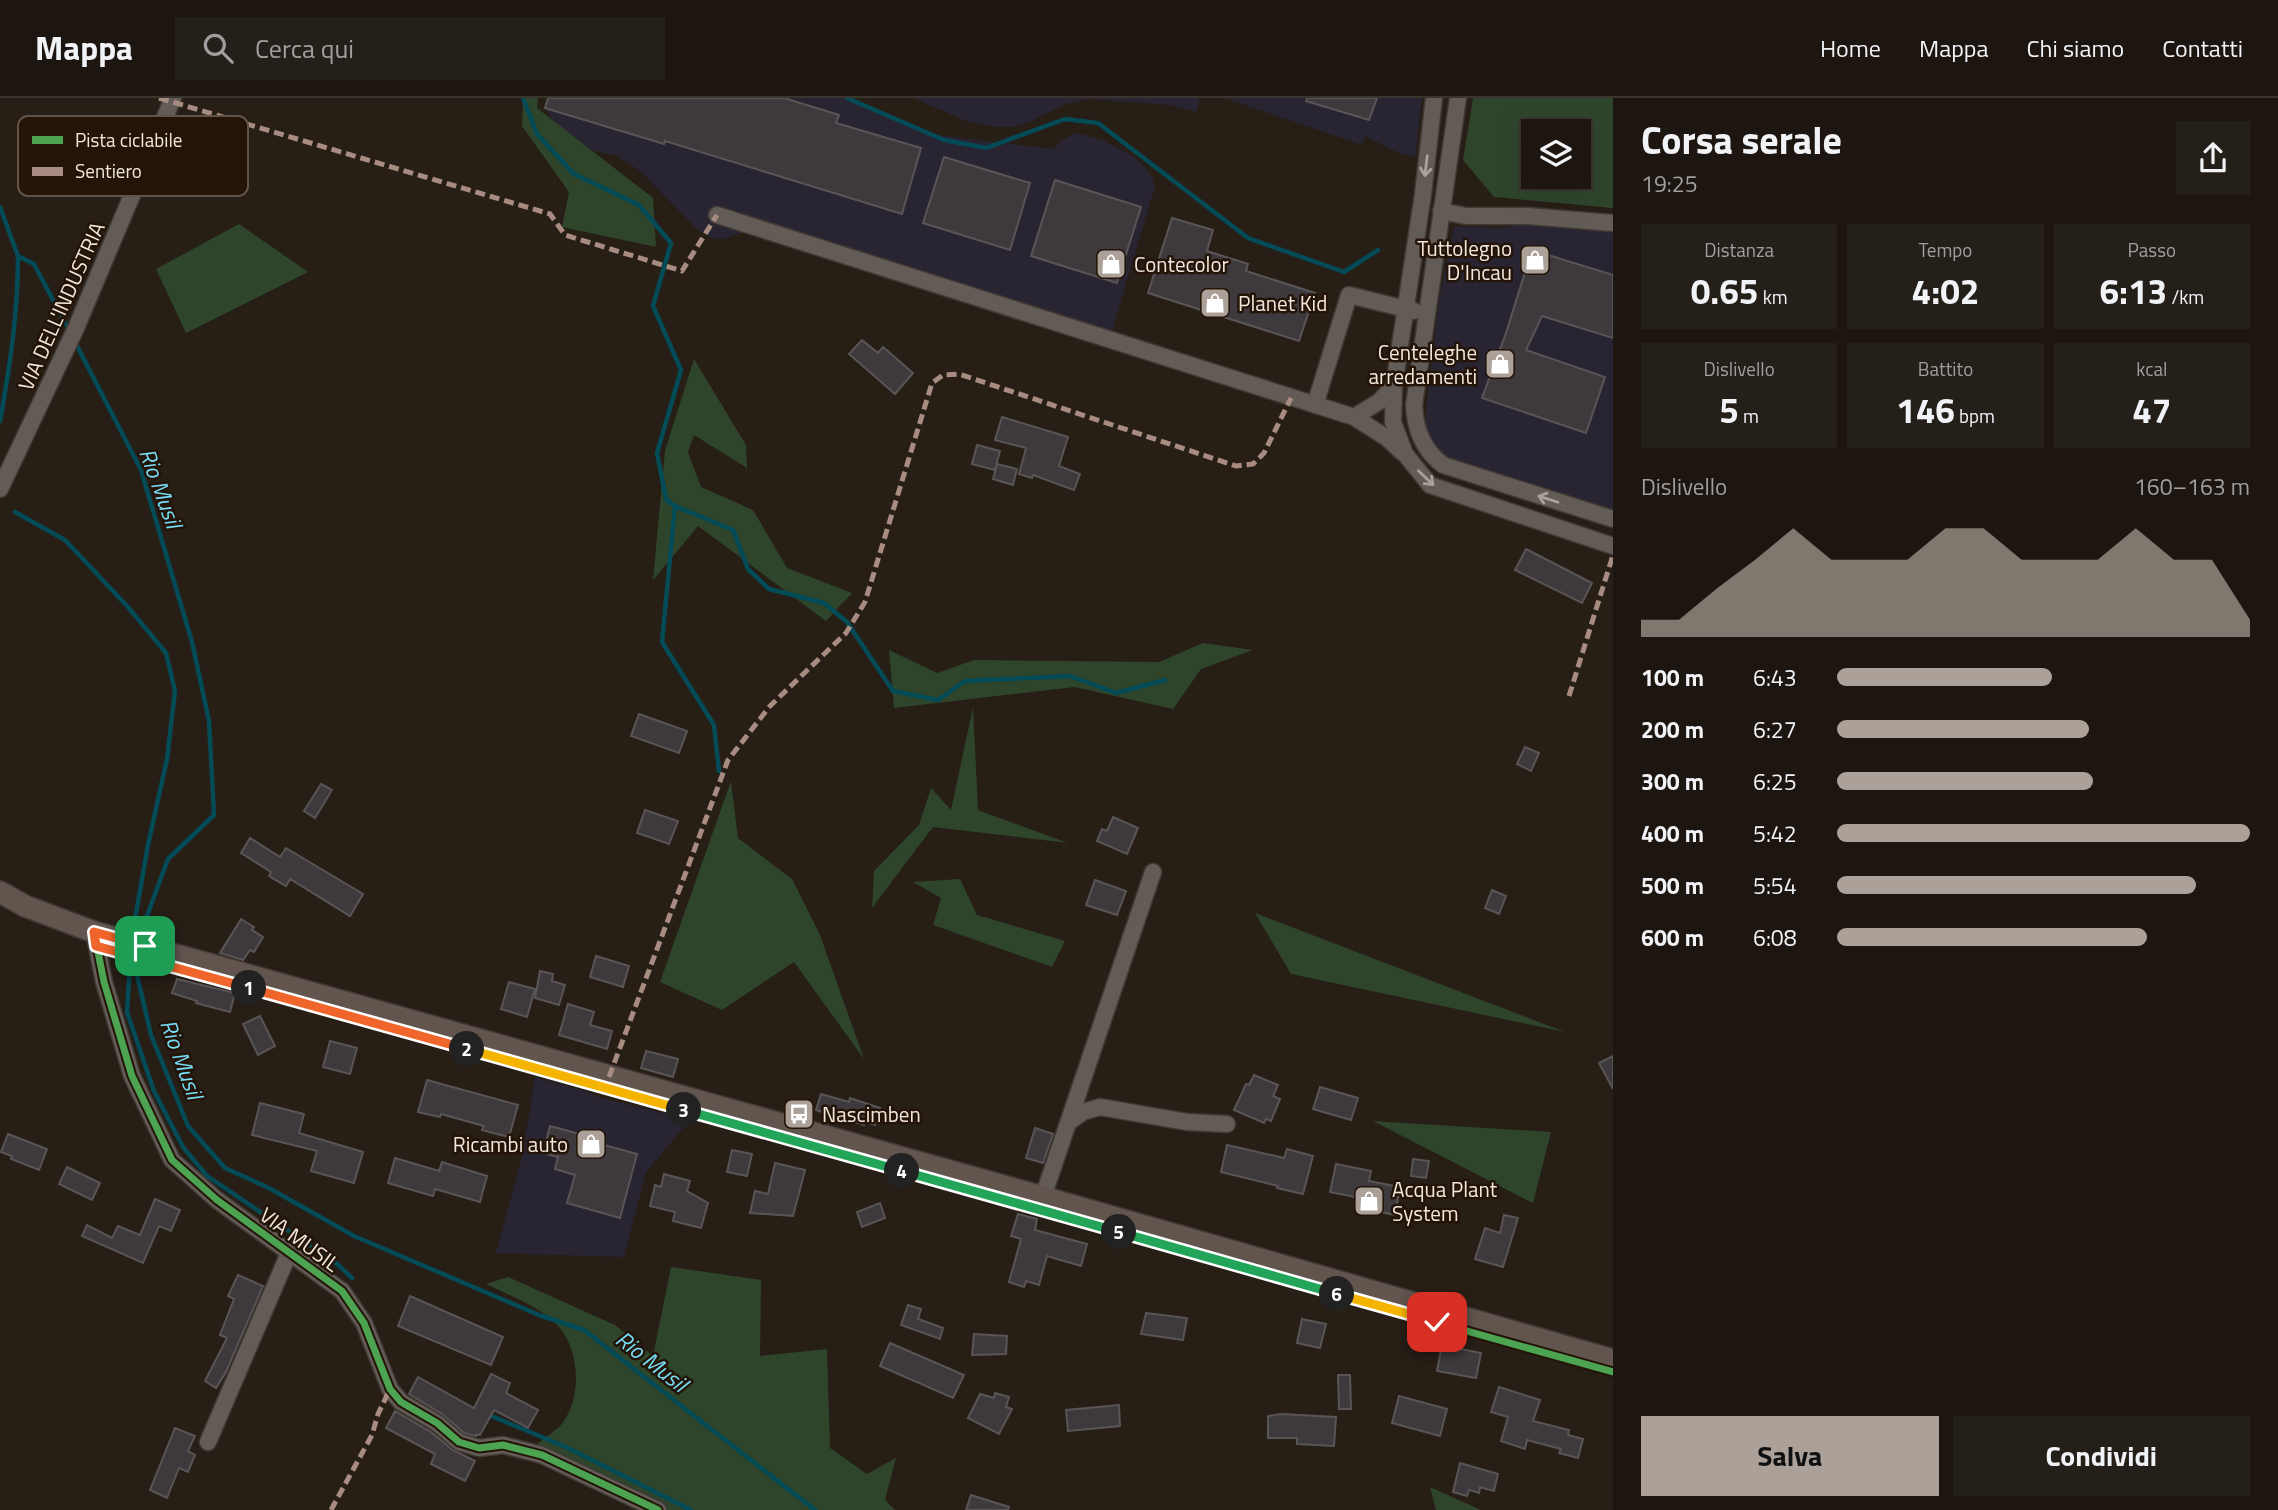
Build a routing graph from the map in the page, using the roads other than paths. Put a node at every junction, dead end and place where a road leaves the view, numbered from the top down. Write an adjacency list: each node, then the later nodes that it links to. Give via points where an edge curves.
1 (173, 98): 4 (street, VIA DELL'INDUSTRIA)
2 (1434, 98): 5 (street, one-way to 5)
3 (1458, 98): 7 (street)
4 (165, 116)
5 (1423, 194): 7 (street); 10 (street)
6 (132, 196): 16 (street, VIA DELL'INDUSTRIA, via 62,360)
7 (1442, 204): 9 (street, via 1466,216); 11 (street)
8 (717, 215): 13 (street)
9 (1613, 223)
10 (1404, 309): 11 (street); 12 (street); 13 (street, via 1349,295)
11 (1427, 313): 17 (street, via 1415,425 1433,458 1443,465)
12 (1394, 386): 14 (street); 15 (street, via 1393,422)
13 (1315, 405): 14 (street)
14 (1354, 417): 15 (street)
15 (1405, 454): 18 (street, one-way to 18, via 1430,485)
16 (0, 489)
17 (1518, 489): 18 (street); 19 (street, one-way to 17)
18 (1514, 515): 20 (street)
19 (1613, 519)
20 (1613, 546)
21 (1153, 872): 24 (street)
22 (0, 892): 23 (main road, via 25,906)
23 (103, 934): 26 (main road); 27 (street, VIA MUSIL, via 104,982 132,1076 172,1160)
24 (1069, 1122): 25 (street, via 1100,1107); 26 (street)
25 (1227, 1124)
26 (1043, 1197): 28 (main road)
27 (289, 1253): 29 (street); 30 (street, VIA MUSIL, via 342,1291 363,1323 390,1389 401,1402 459,1442 479,1448 503,1445 542,1455)
28 (1613, 1360)
29 (208, 1442)
30 (659, 1510)

